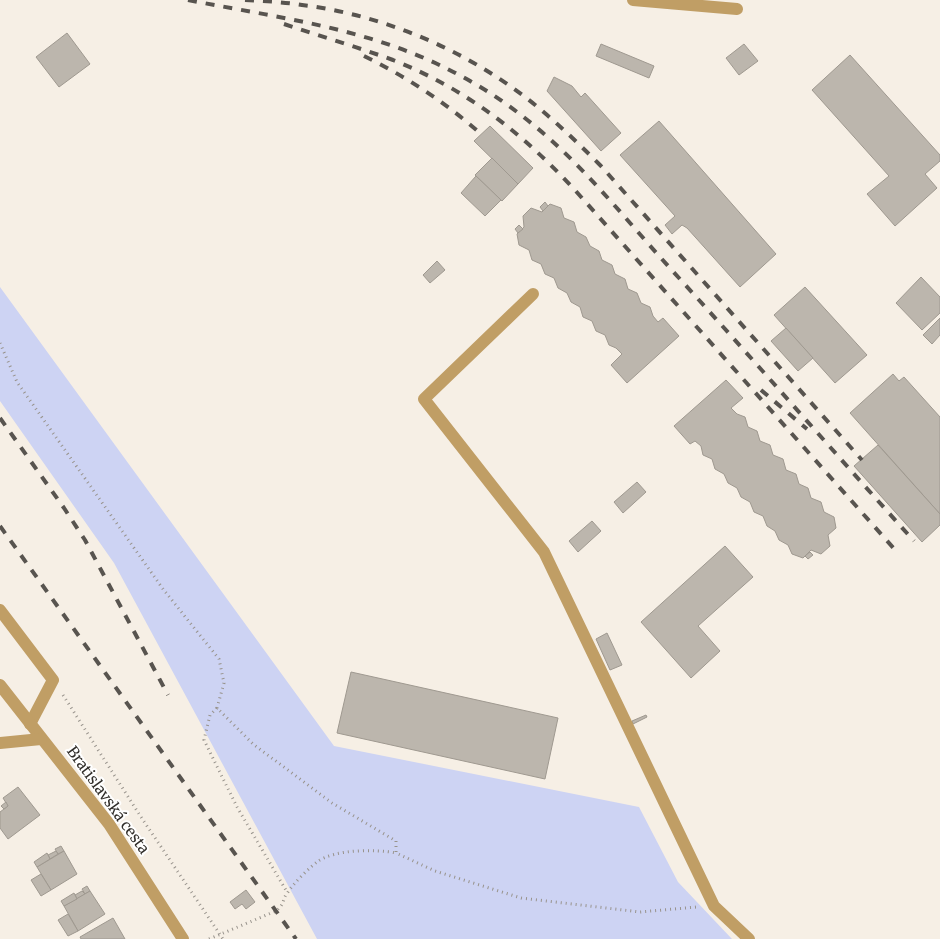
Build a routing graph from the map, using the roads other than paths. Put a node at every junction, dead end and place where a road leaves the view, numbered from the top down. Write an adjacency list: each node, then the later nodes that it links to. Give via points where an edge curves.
1 (633, 0): 2 (street)
2 (737, 9)
3 (533, 294): 10 (street, via 424,399 544,552 714,906)
4 (0, 610): 6 (street, via 53,680)
5 (0, 685): 6 (street, Bratislavská cesta)
6 (30, 724): 7 (street, Bratislavská cesta)
7 (42, 739): 8 (street); 9 (street, Bratislavská cesta, via 109,824)
8 (0, 743)
9 (183, 939)
10 (749, 939)

